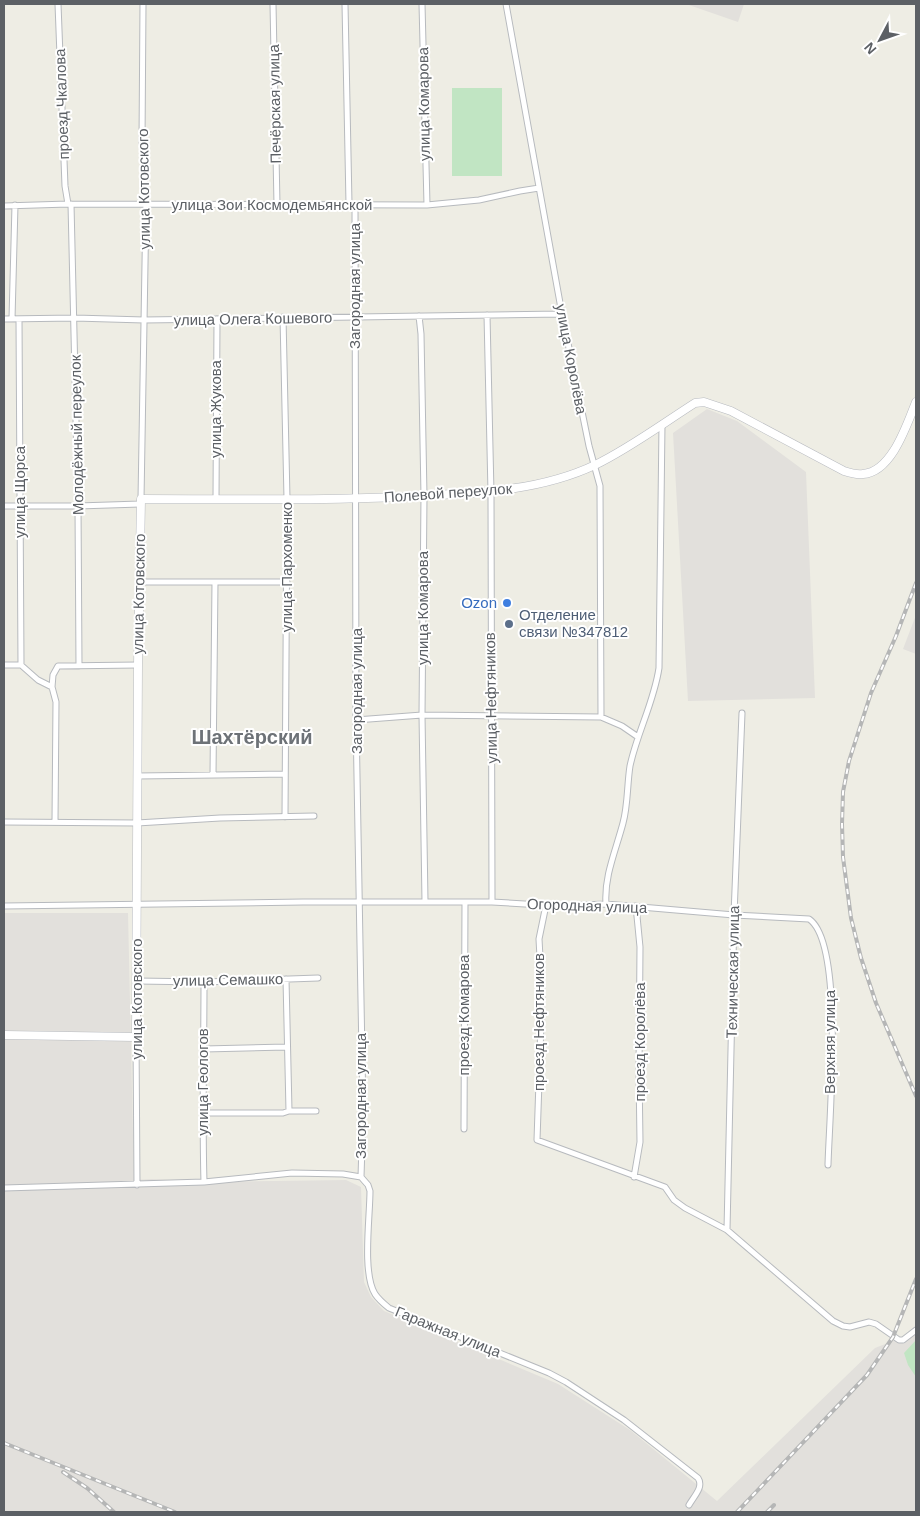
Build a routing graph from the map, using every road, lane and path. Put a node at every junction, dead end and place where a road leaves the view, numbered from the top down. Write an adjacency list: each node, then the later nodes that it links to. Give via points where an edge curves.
1 (58, 4): 8 (street, проезд Чкалова, via 65,186)
2 (143, 4): 11 (street, улица Котовского, via 142,141)
3 (273, 4): 12 (street, Печёрская улица)
4 (345, 4): 9 (street)
5 (422, 4): 13 (street, улица Комарова)
6 (506, 4): 7 (street, улица Королёва)
7 (539, 188): 13 (street, улица Зои Космодемьянской, via 478,200); 15 (street, улица Королёва)
8 (70, 204): 10 (street, улица Зои Космодемьянской); 11 (street, улица Зои Космодемьянской); 18 (street, Молодёжный переулок)
9 (352, 204): 12 (street, улица Зои Космодемьянской); 13 (street, улица Зои Космодемьянской); 20 (street, Загородная улица)
10 (15, 205): 14 (street, улица Зои Космодемьянской); 22 (street)
11 (146, 205): 12 (street, улица Зои Космодемьянской); 25 (street, улица Котовского)
12 (278, 205)
13 (427, 205)
14 (4, 206)
15 (562, 314): 16 (street, улица Олега Кошевого); 28 (street, улица Королёва)
16 (487, 315): 17 (street, улица Олега Кошевого); 29 (street, улица Нефтяников)
17 (419, 316): 20 (street, улица Олега Кошевого); 30 (street, улица Комарова)
18 (75, 318): 23 (street, улица Олега Кошевого); 25 (street, улица Олега Кошевого); 37 (street, Молодёжный переулок)
19 (283, 318): 20 (street, улица Олега Кошевого); 24 (street, улица Олега Кошевого); 32 (street, улица Пархоменко)
20 (355, 318): 33 (street, Загородная улица)
21 (4, 319): 22 (street, улица Олега Кошевого)
22 (12, 319): 23 (street, улица Олега Кошевого)
23 (19, 319): 36 (street, улица Щорса)
24 (217, 319): 25 (street, улица Олега Кошевого); 31 (street, улица Жукова)
25 (144, 320): 34 (street, улица Котовского)
26 (916, 402): 27 (street, Полевой переулок, via 902,436 886,462 864,474 830,465 714,404 695,403)
27 (662, 424): 28 (street, Полевой переулок); 51 (street, via 659,668)
28 (594, 465): 29 (street, Полевой переулок, via 540,483); 49 (street, улица Королёва, via 601,494)
29 (491, 493): 30 (street, Полевой переулок); 48 (street, улица Нефтяников)
30 (424, 496): 33 (street, Полевой переулок); 47 (street, улица Комарова)
31 (216, 499): 32 (street, Полевой переулок); 34 (street, Полевой переулок)
32 (287, 499): 33 (street, Полевой переулок); 40 (street, улица Пархоменко)
33 (357, 500): 50 (street, Загородная улица)
34 (141, 501): 37 (street, Полевой переулок); 38 (street, улица Котовского)
35 (4, 506): 36 (street, Полевой переулок)
36 (20, 506): 37 (street, Полевой переулок); 42 (street, улица Щорса)
37 (78, 506): 44 (street, Молодёжный переулок)
38 (139, 582): 39 (street); 43 (street, улица Котовского)
39 (215, 582): 40 (street); 53 (street)
40 (287, 582): 52 (street, улица Пархоменко)
41 (4, 665): 42 (street)
42 (21, 665): 45 (street)
43 (138, 665): 44 (street); 54 (street, улица Котовского)
44 (79, 666): 45 (street, via 58,666)
45 (52, 687): 58 (street, via 56,702)
46 (742, 713): 69 (street, Техническая улица)
47 (422, 715): 48 (street); 50 (street); 60 (street, улица Комарова)
48 (490, 716): 49 (street); 63 (street, улица Нефтяников)
49 (601, 717): 51 (street)
50 (356, 720): 61 (street, Загородная улица)
51 (638, 737): 65 (street, via 630,766 624,821 606,879)
52 (286, 774): 53 (street); 55 (street, улица Пархоменко)
53 (213, 775): 54 (street)
54 (137, 776): 59 (street, улица Котовского)
55 (285, 816): 56 (street); 59 (street)
56 (314, 816)
57 (4, 822): 58 (street)
58 (55, 822): 59 (street)
59 (137, 823): 64 (street, улица Котовского)
60 (425, 901): 61 (street, Огородная улица); 62 (street, Огородная улица)
61 (359, 902): 64 (street, Огородная улица); 84 (street, Загородная улица)
62 (465, 902): 63 (street, Огородная улица); 82 (street, проезд Комарова)
63 (492, 902): 66 (street, Огородная улица)
64 (138, 903): 67 (street); 73 (street, улица Котовского)
65 (606, 904): 66 (street, Огородная улица); 68 (street, Огородная улица)
66 (546, 905): 85 (street, проезд Нефтяников, via 539,940 542,994 537,1140)
67 (4, 906)
68 (636, 906): 69 (street, Огородная улица); 85 (street, проезд Королёва, via 640,947 640,1142)
69 (734, 915): 70 (street, Огородная улица, via 801,918); 89 (street, Техническая улица)
70 (814, 923): 83 (street, Верхняя улица, via 822,939 828,968 833,1017)
71 (318, 978): 72 (street, улица Семашко)
72 (286, 979): 74 (street, улица Семашко); 77 (street)
73 (137, 981): 74 (street, улица Семашко); 76 (street, улица Котовского)
74 (204, 982): 78 (street, улица Геологов)
75 (4, 1035): 76 (street)
76 (136, 1037): 87 (street, улица Котовского)
77 (286, 1047): 78 (street); 79 (street)
78 (204, 1049): 81 (street, улица Геологов)
79 (289, 1111): 80 (street); 81 (street)
80 (316, 1111)
81 (202, 1113): 86 (street, улица Геологов)
82 (464, 1128)
83 (828, 1165)
84 (361, 1177): 86 (street, via 292,1174); 91 (street, Гаражная улица, via 370,1191 369,1276 381,1301 389,1308 549,1373 592,1398 698,1478 700,1486)
85 (634, 1177): 89 (street, via 664,1187 685,1208)
86 (204, 1182): 87 (street)
87 (138, 1184): 88 (street)
88 (4, 1188)
89 (727, 1230): 90 (street, via 833,1321 843,1326 876,1324 899,1340)
90 (916, 1330)
91 (689, 1504)

